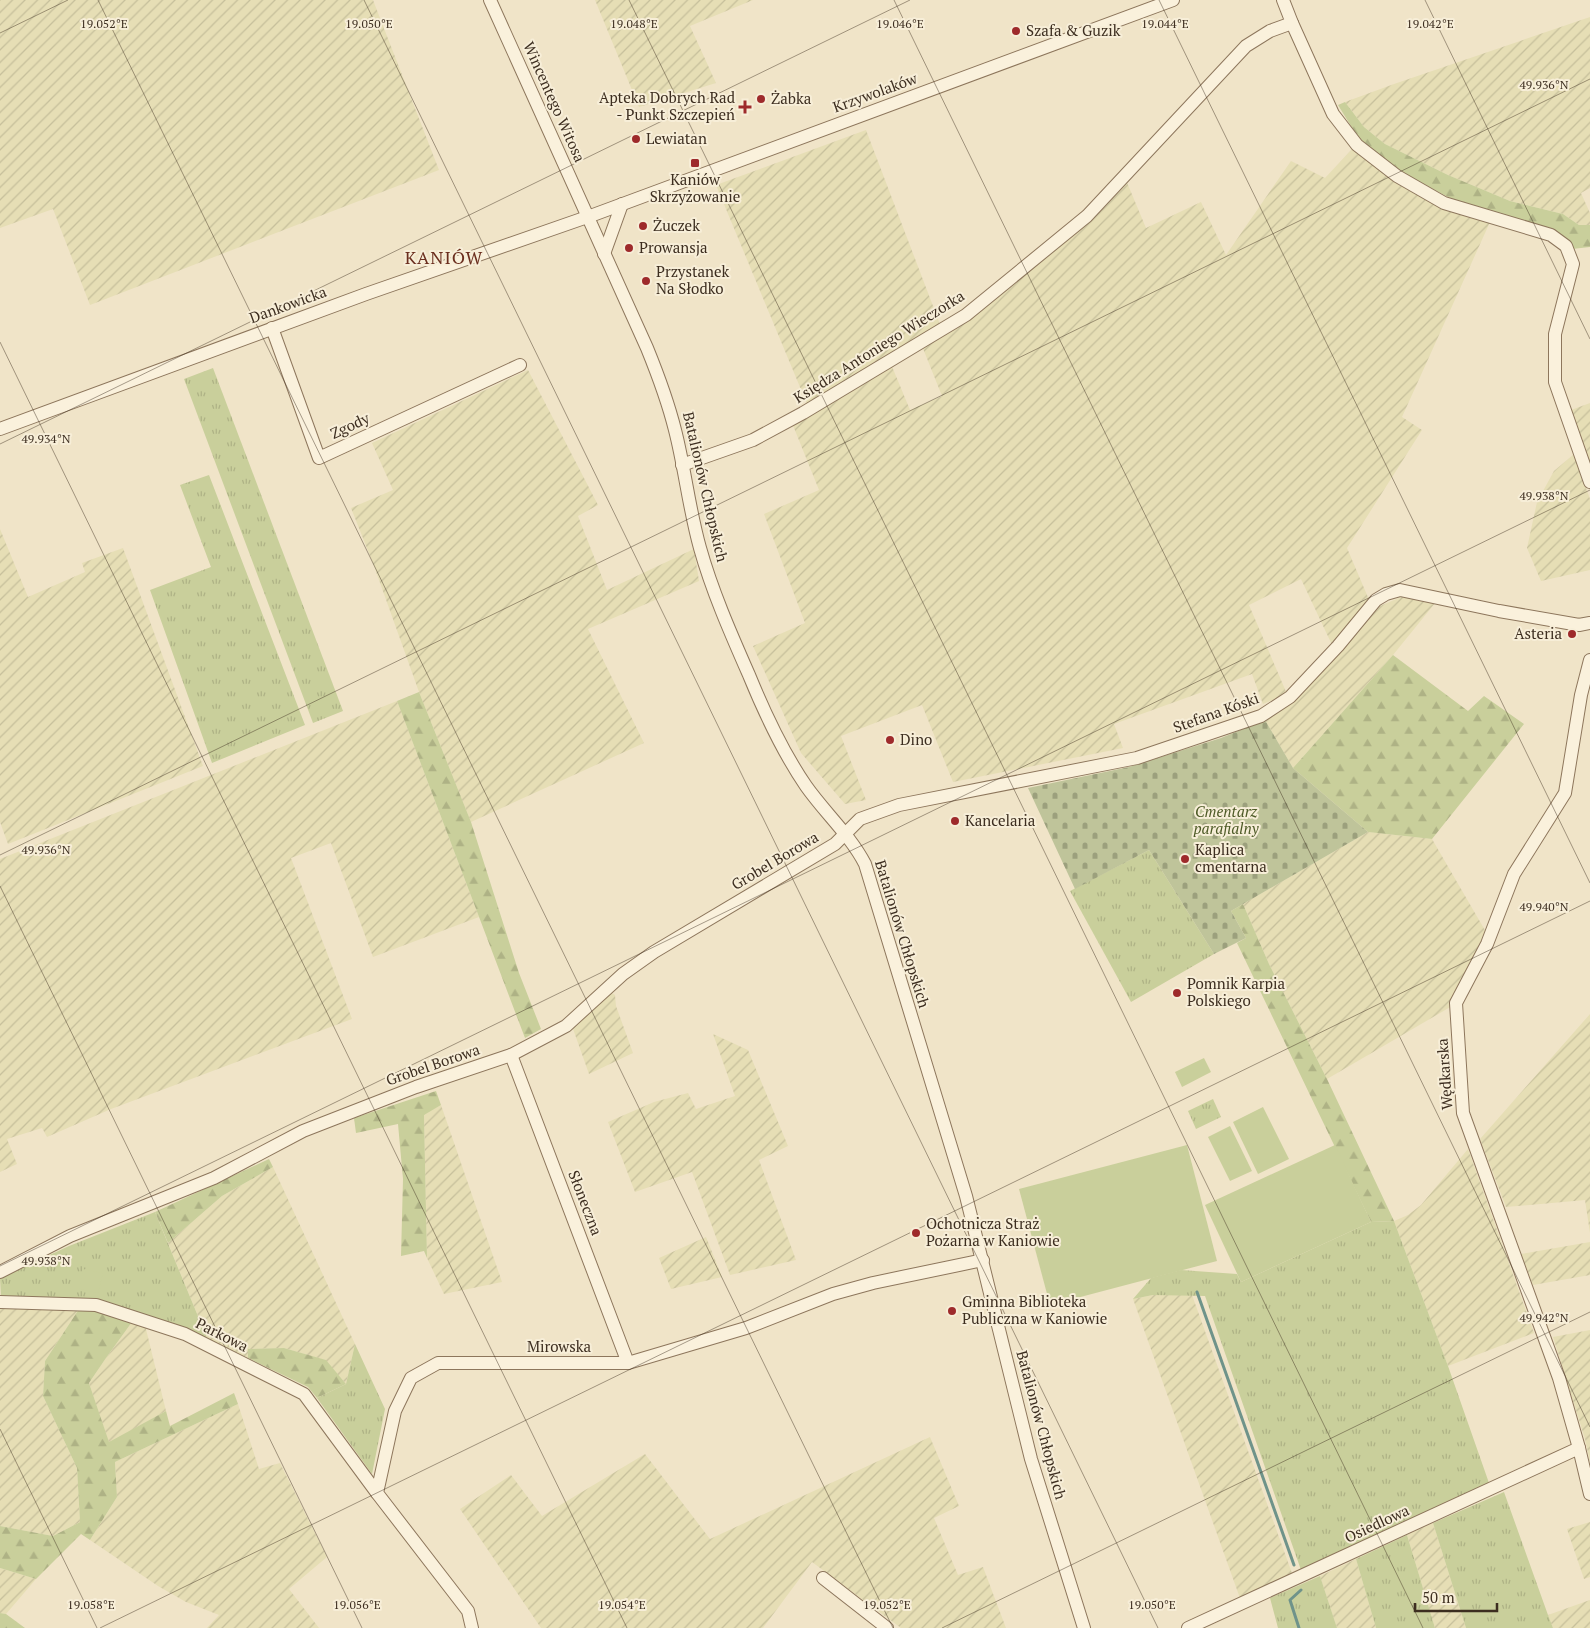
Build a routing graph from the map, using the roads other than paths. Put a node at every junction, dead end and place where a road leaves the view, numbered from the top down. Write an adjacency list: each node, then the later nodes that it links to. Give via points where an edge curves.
1 (490, 0): 6 (street, Wincentego Witosa)
2 (1173, 0): 5 (street, Krzywolaków)
3 (1283, 0): 4 (street)
4 (1292, 23): 11 (street, Księdza Antoniego Wieczorka, via 1270,31 1246,46 1087,216 966,315 753,440); 12 (street, via 1333,114 1357,144 1396,176 1444,203 1551,235 1566,246 1573,264 1555,334 1555,382)
5 (622, 204): 6 (street, Krzywolaków); 7 (street)
6 (588, 217): 7 (street, Batalionów Chłopskich); 8 (street, Dankowicka)
7 (604, 254): 11 (street, Batalionów Chłopskich, via 660,379)
8 (272, 328): 9 (street, Zgody, via 319,458); 10 (street, Dankowicka)
9 (520, 365)
10 (0, 429)
11 (682, 465): 15 (street, Batalionów Chłopskich, via 700,550 762,706 796,771)
12 (1590, 482)
13 (1590, 623): 15 (street, Stefana Kóski, via 1580,625 1499,611 1400,590 1376,600 1290,697 1261,716 1137,758 899,805 860,819)
14 (1590, 660): 21 (street, Wędkarska, via 1580,695 1565,793 1514,874 1487,944 1456,1004 1463,1112 1559,1378)
15 (845, 834): 16 (street, Grobel Borowa, via 835,844 654,952 623,974 566,1026); 17 (street, Batalionów Chłopskich, via 864,864 966,1196)
16 (511, 1055): 18 (street, Grobel Borowa, via 416,1087 303,1131 214,1178 70,1236); 20 (street, Słoneczna)
17 (982, 1260): 20 (street, Mirowska, via 833,1294 746,1328); 27 (street, Batalionów Chłopskich, via 1031,1459)
18 (0, 1272)
19 (0, 1302): 22 (street, Parkowa, via 96,1305 185,1334 304,1394)
20 (628, 1363): 22 (street, Mirowska, via 438,1363 411,1378 394,1411)
21 (1579, 1448): 23 (street, Wędkarska); 28 (street, Osiedlowa)
22 (377, 1494): 25 (street, via 468,1611)
23 (1590, 1494)
24 (823, 1578): 26 (street)
25 (472, 1628)
26 (887, 1628)
27 (1084, 1628)
28 (1188, 1628)

